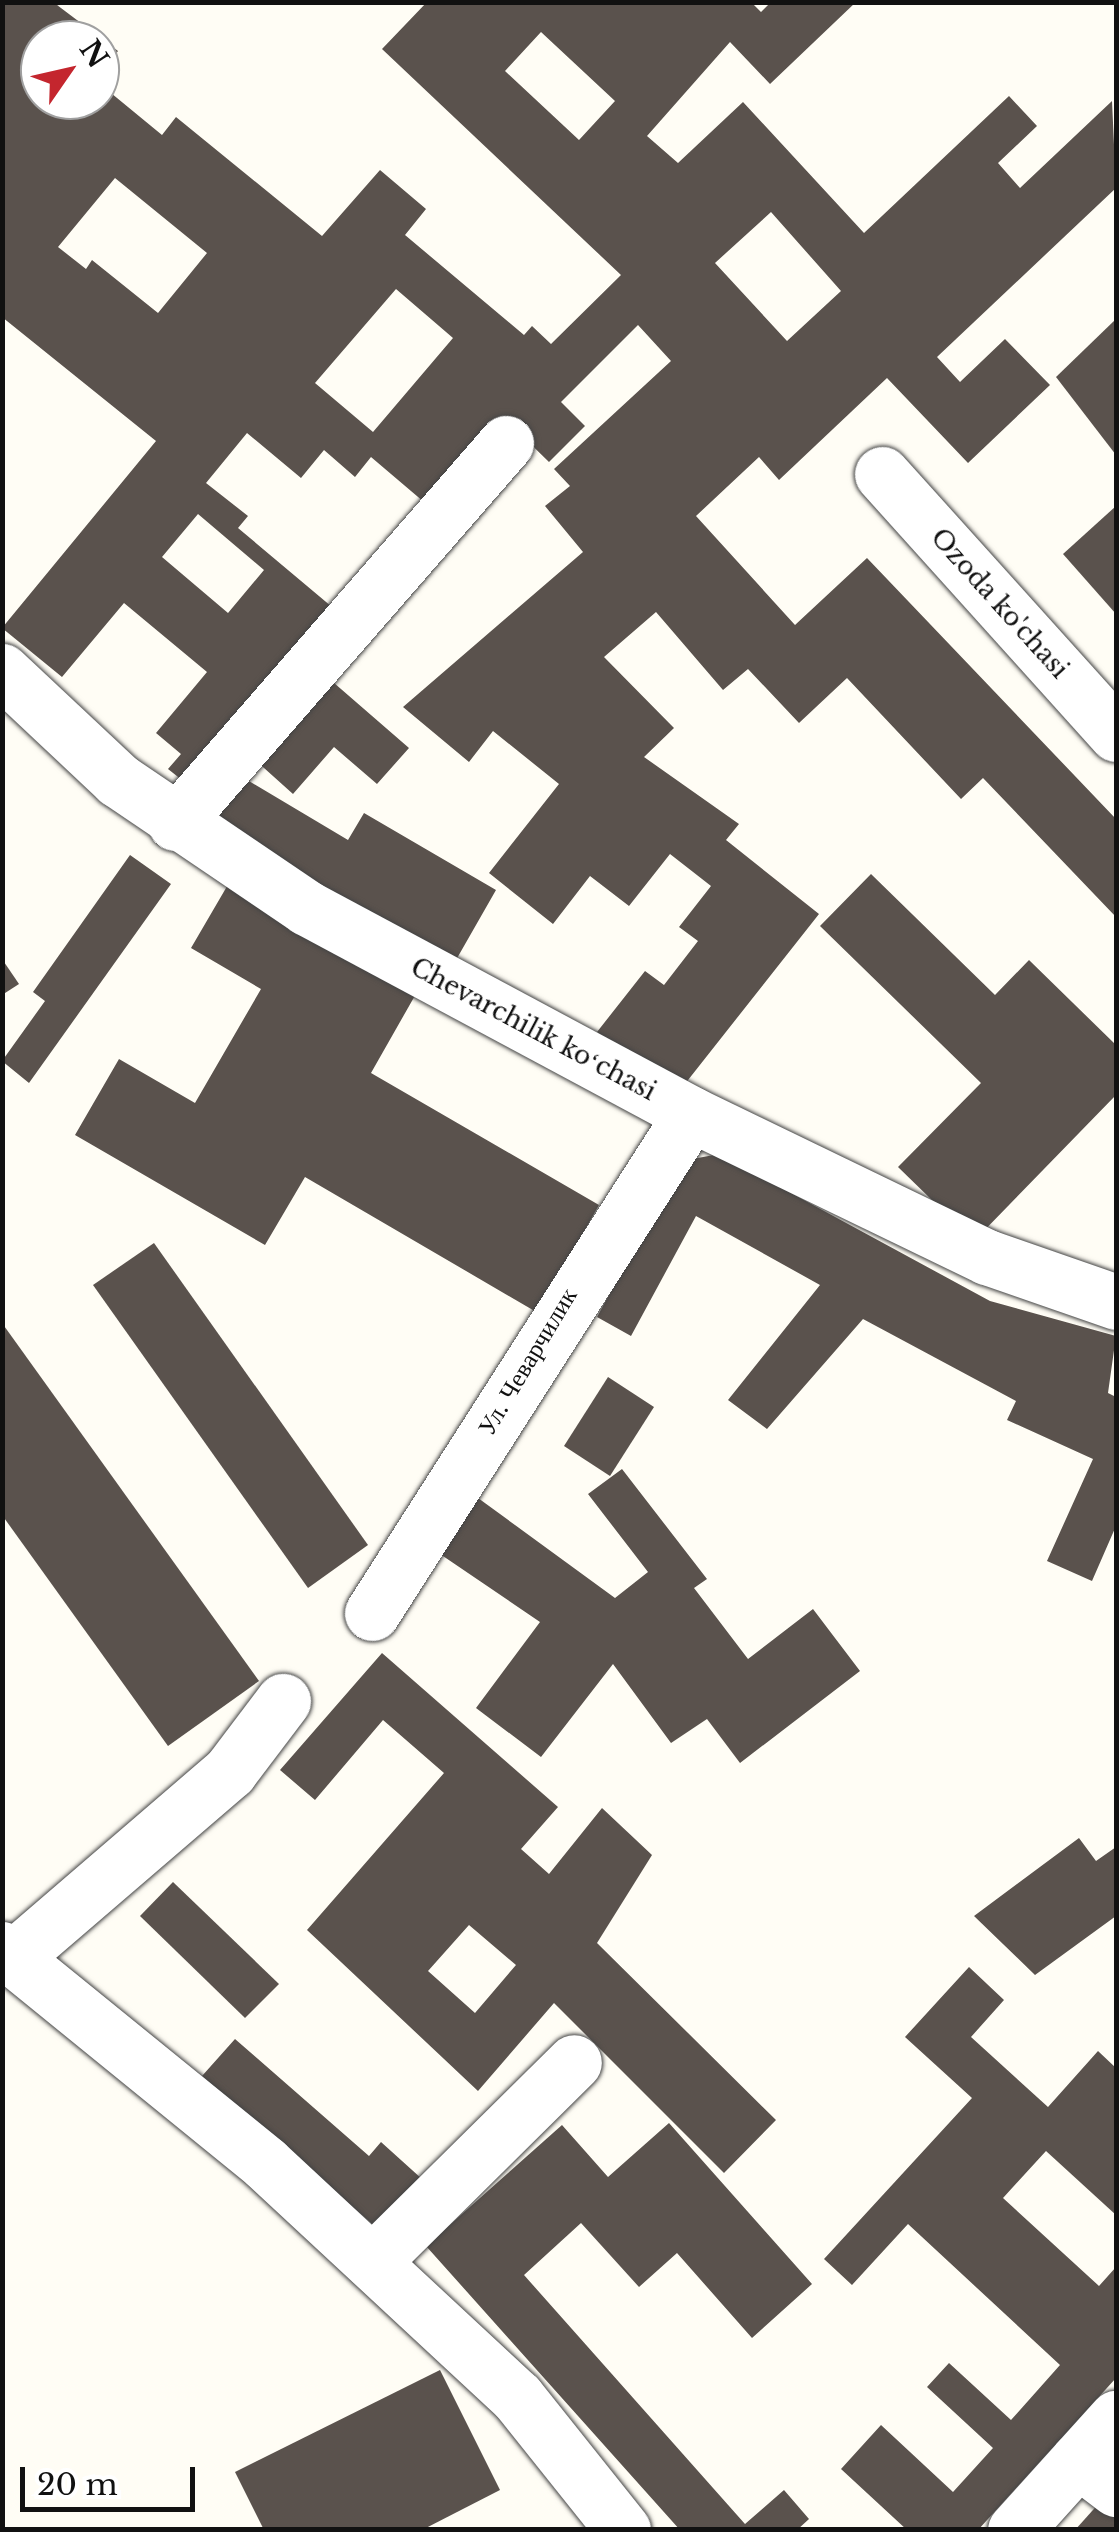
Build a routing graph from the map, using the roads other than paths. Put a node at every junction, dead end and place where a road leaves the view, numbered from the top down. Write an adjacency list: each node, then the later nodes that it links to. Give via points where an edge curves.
1 (506, 443): 5 (street)
2 (882, 474): 4 (street, Ozoda ko'chasi)
3 (2, 671): 5 (street, Chevarchilik koʻchasi)
4 (1116, 734)
5 (175, 824): 6 (street, Chevarchilik koʻchasi, via 307,908)
6 (691, 1114): 7 (street, Chevarchilik koʻchasi, via 987,1257); 8 (street, Ул. Чеварчилик)
7 (1116, 1302)
8 (372, 1613)
9 (283, 1701): 10 (street, via 230,1770)
10 (8, 1953): 12 (street)
11 (574, 2062): 12 (street)
12 (372, 2262): 15 (street, via 518,2397)
13 (1116, 2418): 14 (street)
14 (1098, 2474): 16 (street)
15 (622, 2530)
16 (1015, 2530)

